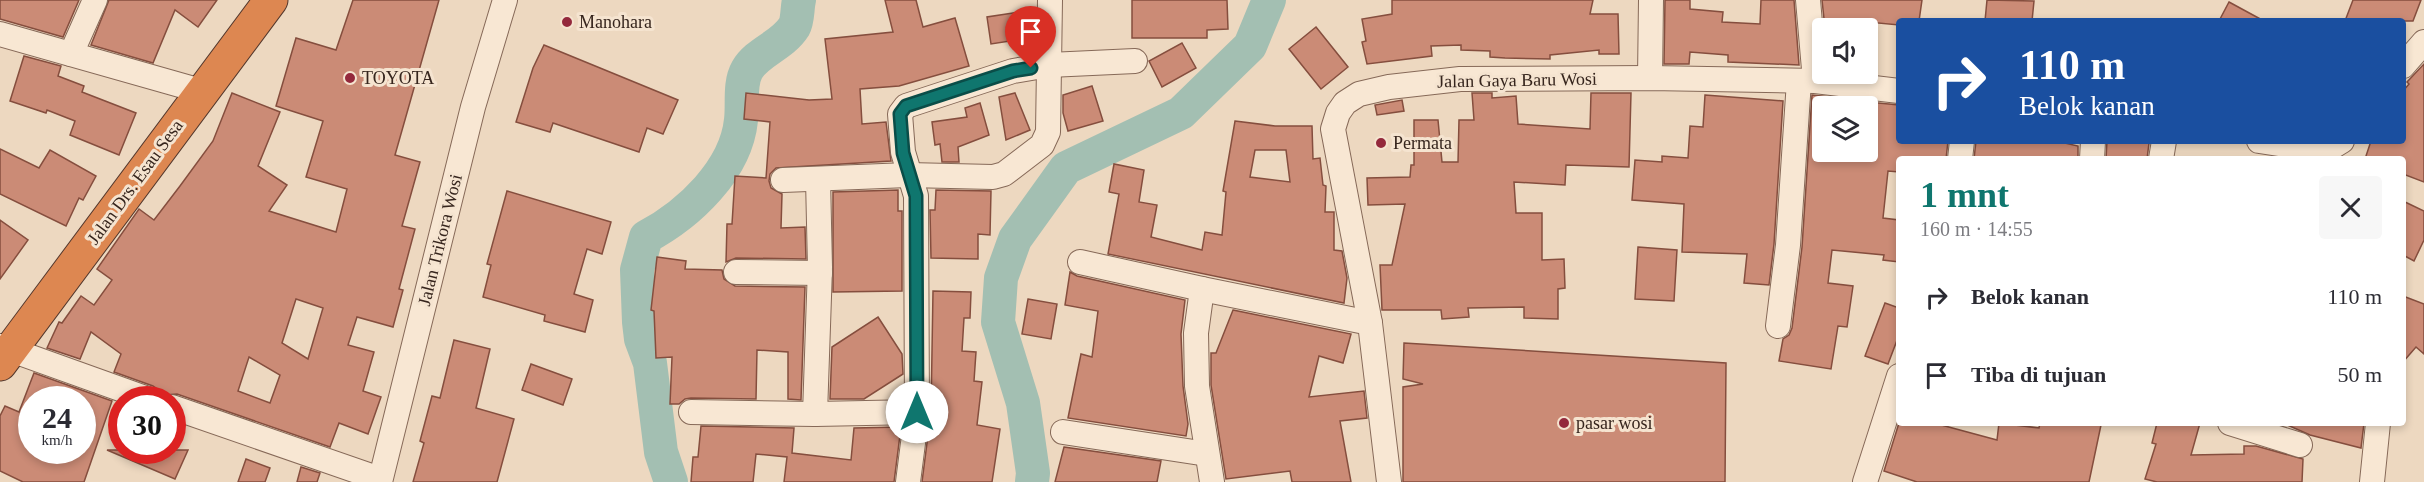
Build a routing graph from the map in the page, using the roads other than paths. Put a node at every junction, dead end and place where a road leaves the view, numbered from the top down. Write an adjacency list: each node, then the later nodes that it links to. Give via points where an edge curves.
1 (95, 0): 9 (street)
2 (271, 0): 16 (highway, Jalan Drs. Esau Sesa)
3 (506, 0): 40 (street, Jalan Trikora Wosi, via 473,107)
4 (1050, 0): 12 (street)
5 (1651, 0): 13 (street)
6 (1808, 0): 14 (street)
7 (0, 34): 9 (street)
8 (2424, 42): 11 (street)
9 (71, 54): 16 (street)
10 (1136, 61): 12 (street)
11 (2406, 63)
12 (1049, 65): 19 (street, via 1013,71 906,106 900,114); 19 (street, via 1048,132 1042,145 998,176)
13 (1650, 78): 14 (street, Jalan Gaya Baru Wosi); 26 (street, Jalan Gaya Baru Wosi, via 1460,79 1389,87 1359,94 1345,103 1333,123 1334,139)
14 (1807, 81): 15 (street, Jalan Gaya Baru Wosi); 27 (street)
15 (1896, 91)
16 (201, 92): 28 (highway, Jalan Drs. Esau Sesa)
17 (2279, 144): 18 (street, via 2320,150)
18 (2337, 144)
19 (908, 175): 20 (street); 33 (street, via 916,196)
20 (818, 179): 21 (street); 24 (street)
21 (783, 180)
22 (1080, 262): 25 (street)
23 (736, 272): 24 (street)
24 (820, 273): 34 (street)
25 (1202, 289): 26 (street); 39 (street, via 1196,333 1197,386)
26 (1370, 323): 43 (street, Jalan Gaya Baru Wosi)
27 (1778, 326)
28 (3, 354): 30 (street)
29 (1896, 385): 44 (street)
30 (108, 387)
31 (186, 412): 40 (street)
32 (691, 412): 34 (street)
33 (917, 412): 34 (street); 41 (street)
34 (815, 414)
35 (2239, 426): 38 (street)
36 (2378, 426): 45 (street)
37 (1063, 432): 39 (street)
38 (2300, 446)
39 (1207, 454): 42 (street)
40 (380, 481)
41 (908, 482)
42 (1212, 482)
43 (1389, 482)
44 (1865, 482)
45 (2372, 482)

